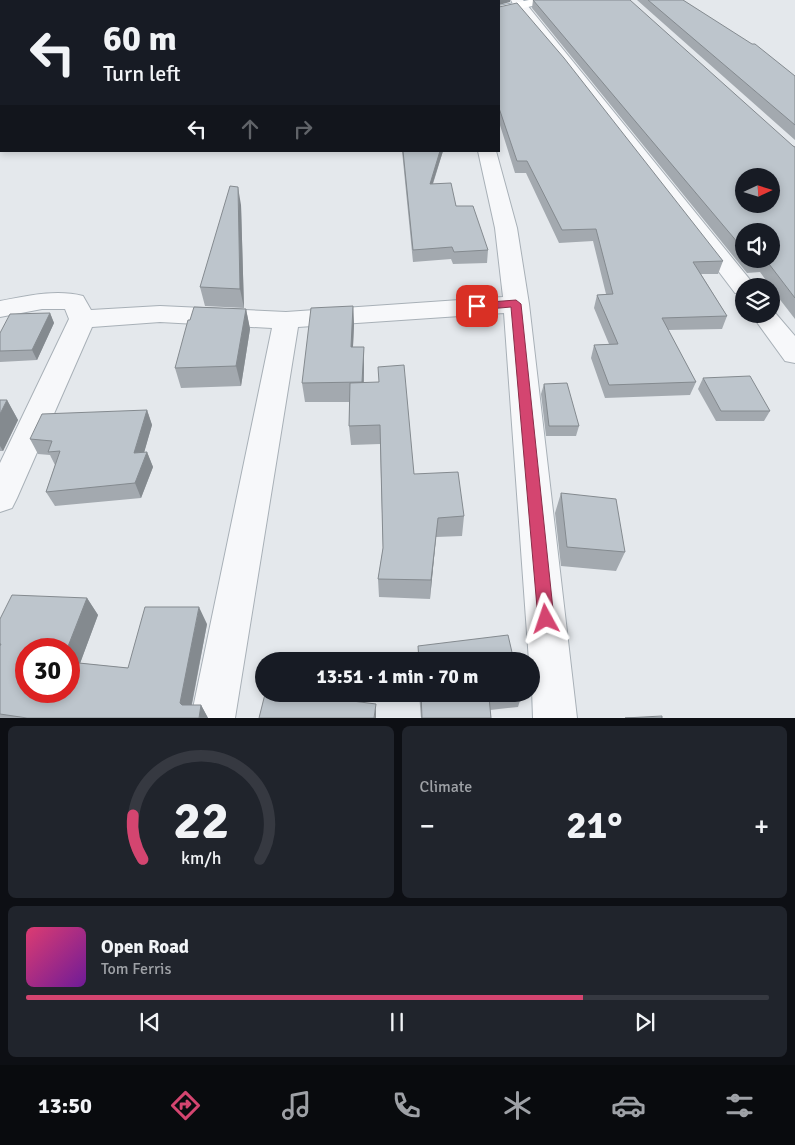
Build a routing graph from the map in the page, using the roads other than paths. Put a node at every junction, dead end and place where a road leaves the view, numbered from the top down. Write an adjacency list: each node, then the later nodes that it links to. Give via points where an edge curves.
1 (545, 0): 2 (main road)
2 (518, 3): 3 (main road); 5 (street)
3 (500, 10)
4 (487, 152): 6 (street, via 506,228)
5 (736, 278)
6 (516, 304): 9 (street); 14 (street)
7 (0, 309): 8 (street, via 42,301 74,301)
8 (82, 319): 9 (street, via 160,314); 12 (street)
9 (286, 320): 13 (street)
10 (771, 323): 11 (street)
11 (795, 354)
12 (0, 498)
13 (213, 718)
14 (555, 718)

